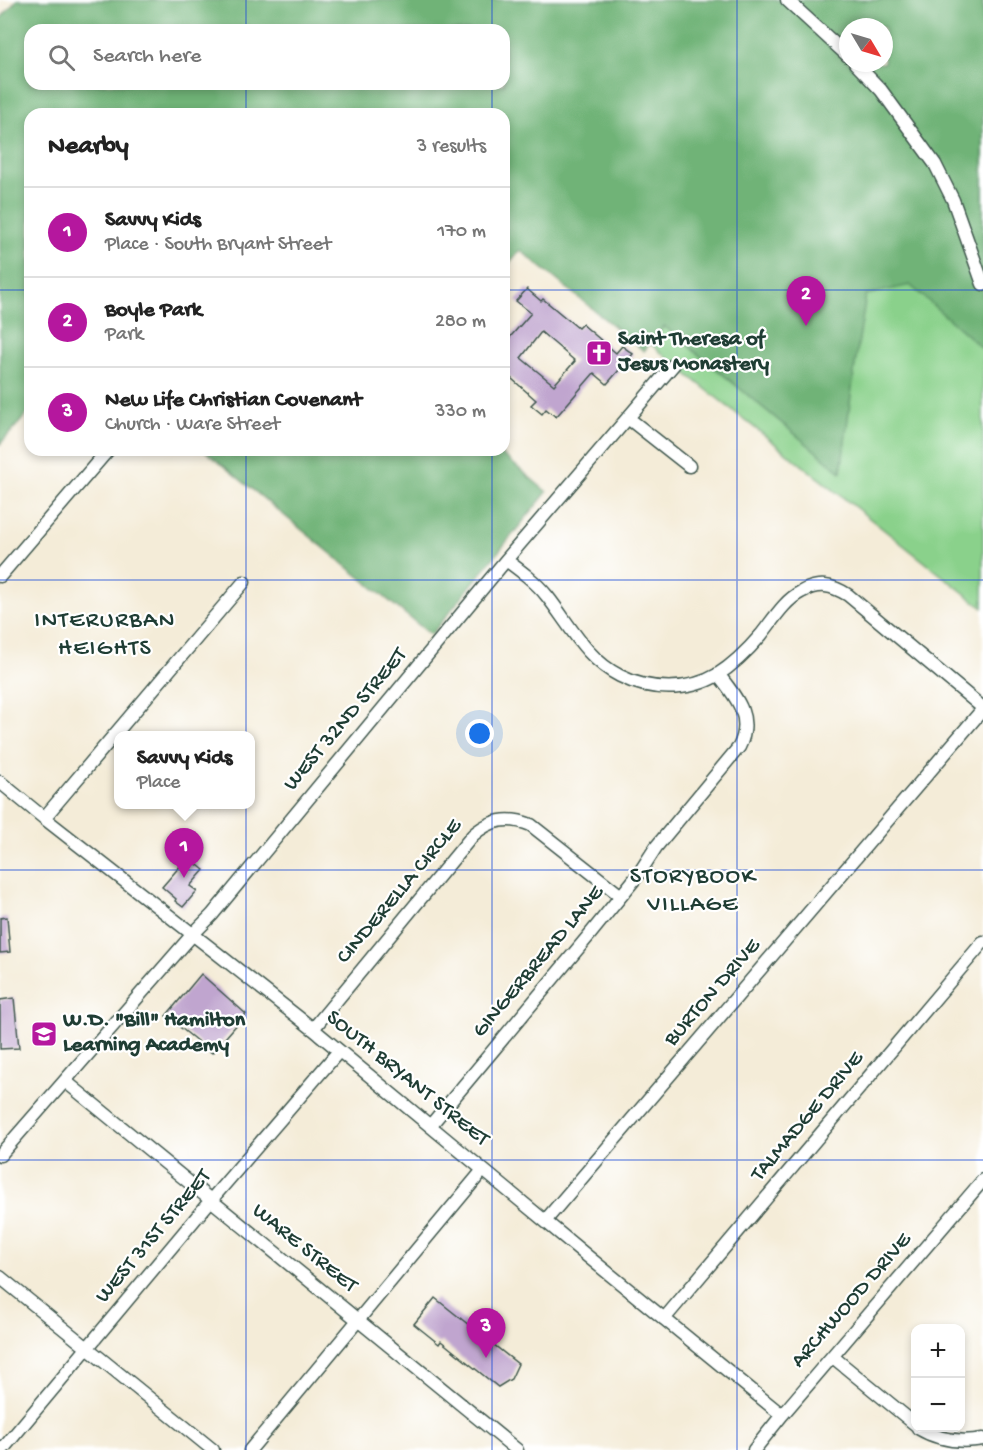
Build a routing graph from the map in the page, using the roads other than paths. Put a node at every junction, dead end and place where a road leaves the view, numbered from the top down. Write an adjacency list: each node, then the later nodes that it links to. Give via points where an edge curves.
1 (787, 0): 2 (street)
2 (839, 48)
3 (864, 72): 4 (street, via 935,164 954,200)
4 (983, 284)
5 (674, 364): 6 (street, WEST 32ND STREET)
6 (628, 418): 8 (street); 9 (street, WEST 32ND STREET)
7 (103, 456): 10 (street)
8 (689, 466)
9 (506, 560): 12 (street, via 547,596 584,648 620,676 665,687 697,683); 19 (street, WEST 32ND STREET)
10 (0, 576)
11 (244, 582): 14 (street)
12 (718, 674): 13 (street, via 755,641 794,596 819,585 837,588 848,595); 18 (street, GINGERBREAD LANE, via 742,710 744,738)
13 (983, 709): 29 (street, BURTON DRIVE)
14 (118, 731)
15 (114, 735): 17 (street)
16 (0, 783): 17 (street, SOUTH BRYANT STREET)
17 (44, 818): 19 (street, SOUTH BRYANT STREET)
18 (621, 896): 21 (street, CINDERELLA CIRCLE, via 531,825 511,819 490,823 473,835); 24 (street, GINGERBREAD LANE)
19 (193, 934): 21 (street, SOUTH BRYANT STREET); 23 (street, WEST 32ND STREET)
20 (983, 942): 31 (street, TALMADGE DRIVE)
21 (312, 1029): 22 (street, SOUTH BRYANT STREET)
22 (339, 1052): 24 (street, SOUTH BRYANT STREET); 28 (street, WEST 31ST STREET)
23 (65, 1081): 25 (street, WEST 32ND STREET); 28 (street, WARE STREET)
24 (430, 1126): 26 (street, SOUTH BRYANT STREET)
25 (0, 1155)
26 (483, 1170): 29 (street, SOUTH BRYANT STREET); 32 (street)
27 (983, 1179): 34 (street, ARCHWOOD DRIVE)
28 (211, 1200): 32 (street, WARE STREET); 33 (street, WEST 31ST STREET)
29 (545, 1221): 31 (street, SOUTH BRYANT STREET)
30 (0, 1277): 33 (street)
31 (664, 1319): 35 (street, SOUTH BRYANT STREET)
32 (358, 1320): 41 (street); 42 (street, WARE STREET)
33 (88, 1348): 39 (street, WEST 31ST STREET); 40 (street)
34 (832, 1357): 35 (street, ARCHWOOD DRIVE); 36 (street)
35 (782, 1415): 43 (street, ARCHWOOD DRIVE)
36 (911, 1421)
37 (930, 1432): 38 (street, via 945,1439)
38 (983, 1439)
39 (2, 1450)
40 (213, 1450)
41 (250, 1450)
42 (517, 1450)
43 (754, 1450)

